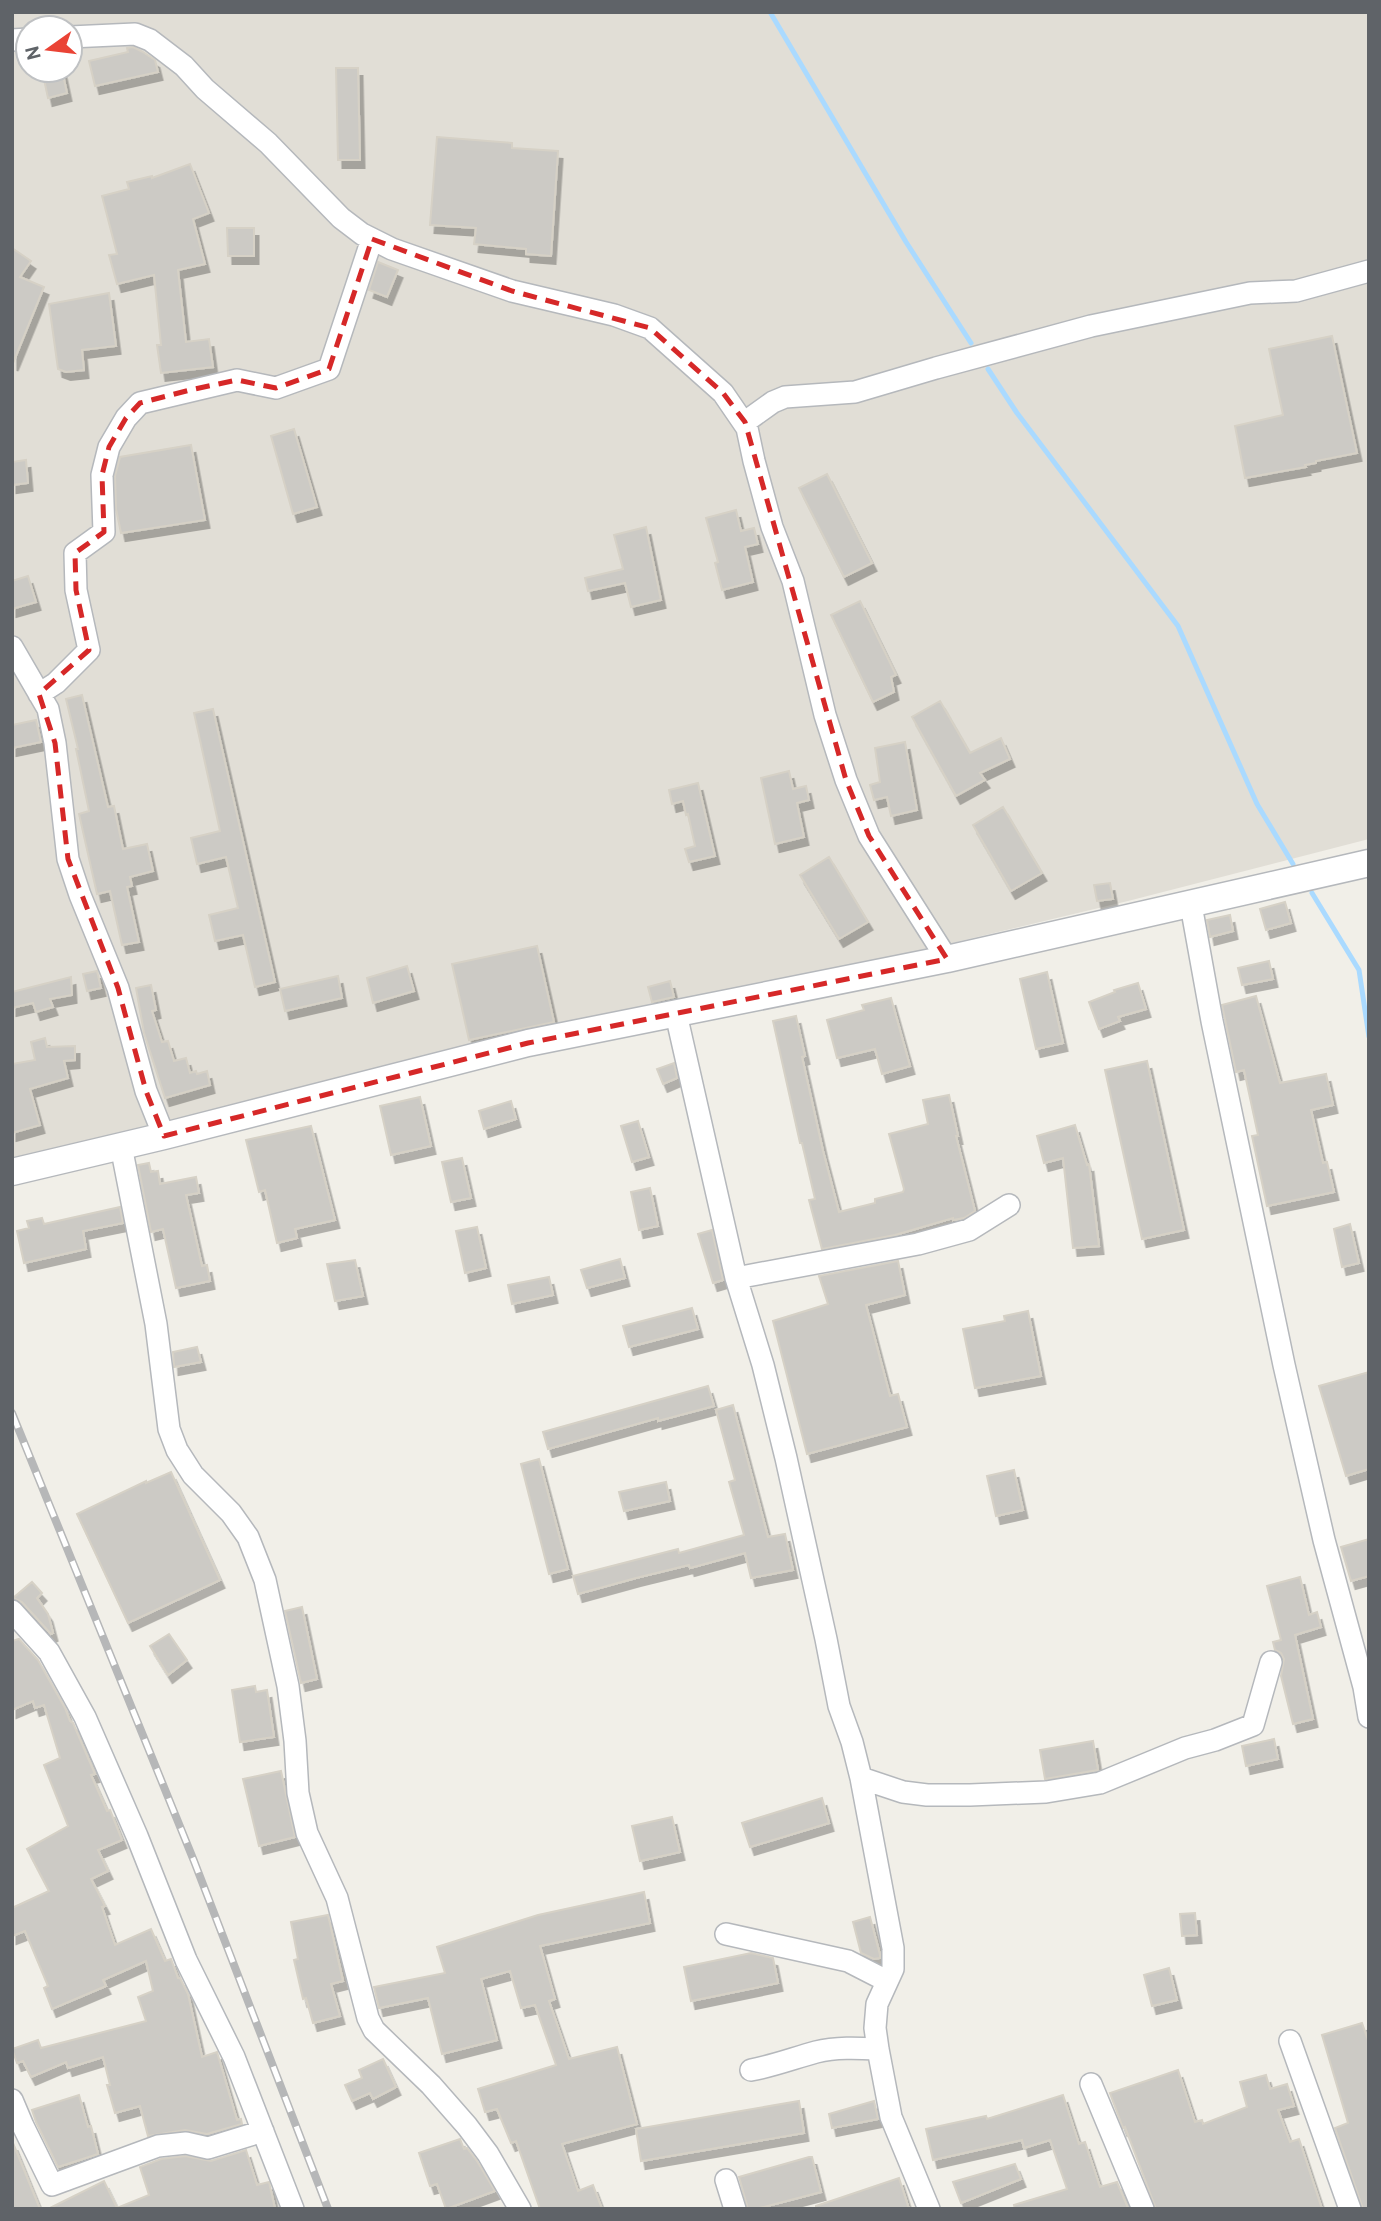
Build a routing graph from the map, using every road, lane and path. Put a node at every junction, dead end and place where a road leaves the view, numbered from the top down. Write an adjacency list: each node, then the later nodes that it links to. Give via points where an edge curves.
1 (84, 36): 2 (street, via 135,34 150,40 268,143 341,218)
2 (372, 239): 4 (street, via 512,291 650,328 723,393); 6 (street, via 329,369 276,388 237,380 190,390 140,403 126,418 109,447 102,475 104,532 75,553 76,590 89,650)
3 (1369, 271): 4 (street, via 1296,290 1250,293 1091,326 855,392 785,397)
4 (745, 422): 9 (street, via 846,780 869,836)
5 (12, 647): 6 (street)
6 (39, 694): 11 (street, via 48,709 55,743 68,859 118,988 146,1091)
7 (1369, 863): 8 (street)
8 (1191, 905): 9 (street); 18 (street, via 1284,1365)
9 (947, 959): 10 (street)
10 (676, 1014): 11 (street, via 528,1043); 15 (street)
11 (164, 1136): 12 (street)
12 (121, 1146): 13 (street); 30 (street, via 156,1324 169,1429 193,1475 248,1537 265,1580 288,1686 298,1793 307,1833 337,1898 368,2018 374,2030 467,2126)
13 (12, 1172)
14 (1009, 1205): 15 (street, via 968,1230)
15 (736, 1278): 19 (street, via 763,1365 839,1706)
16 (12, 1611): 27 (street, via 49,1652 85,1717)
17 (1271, 1662): 19 (street, via 1253,1725 1100,1783 1046,1791 928,1795)
18 (1369, 1717)
19 (861, 1778): 21 (street, via 893,1948 893,1969)
20 (726, 1934): 21 (street, via 848,1961)
21 (887, 1981): 23 (street, via 877,2004)
22 (1290, 2041): 34 (street)
23 (878, 2049): 24 (street, via 817,2052); 32 (street, via 891,2117)
24 (751, 2070)
25 (1091, 2084): 33 (street)
26 (12, 2100): 27 (street, via 52,2185 158,2146 186,2143 208,2148)
27 (263, 2131): 29 (street)
28 (726, 2180): 31 (street)
29 (293, 2209)
30 (520, 2209)
31 (735, 2209)
32 (929, 2209)
33 (1143, 2209)
34 (1350, 2209)

